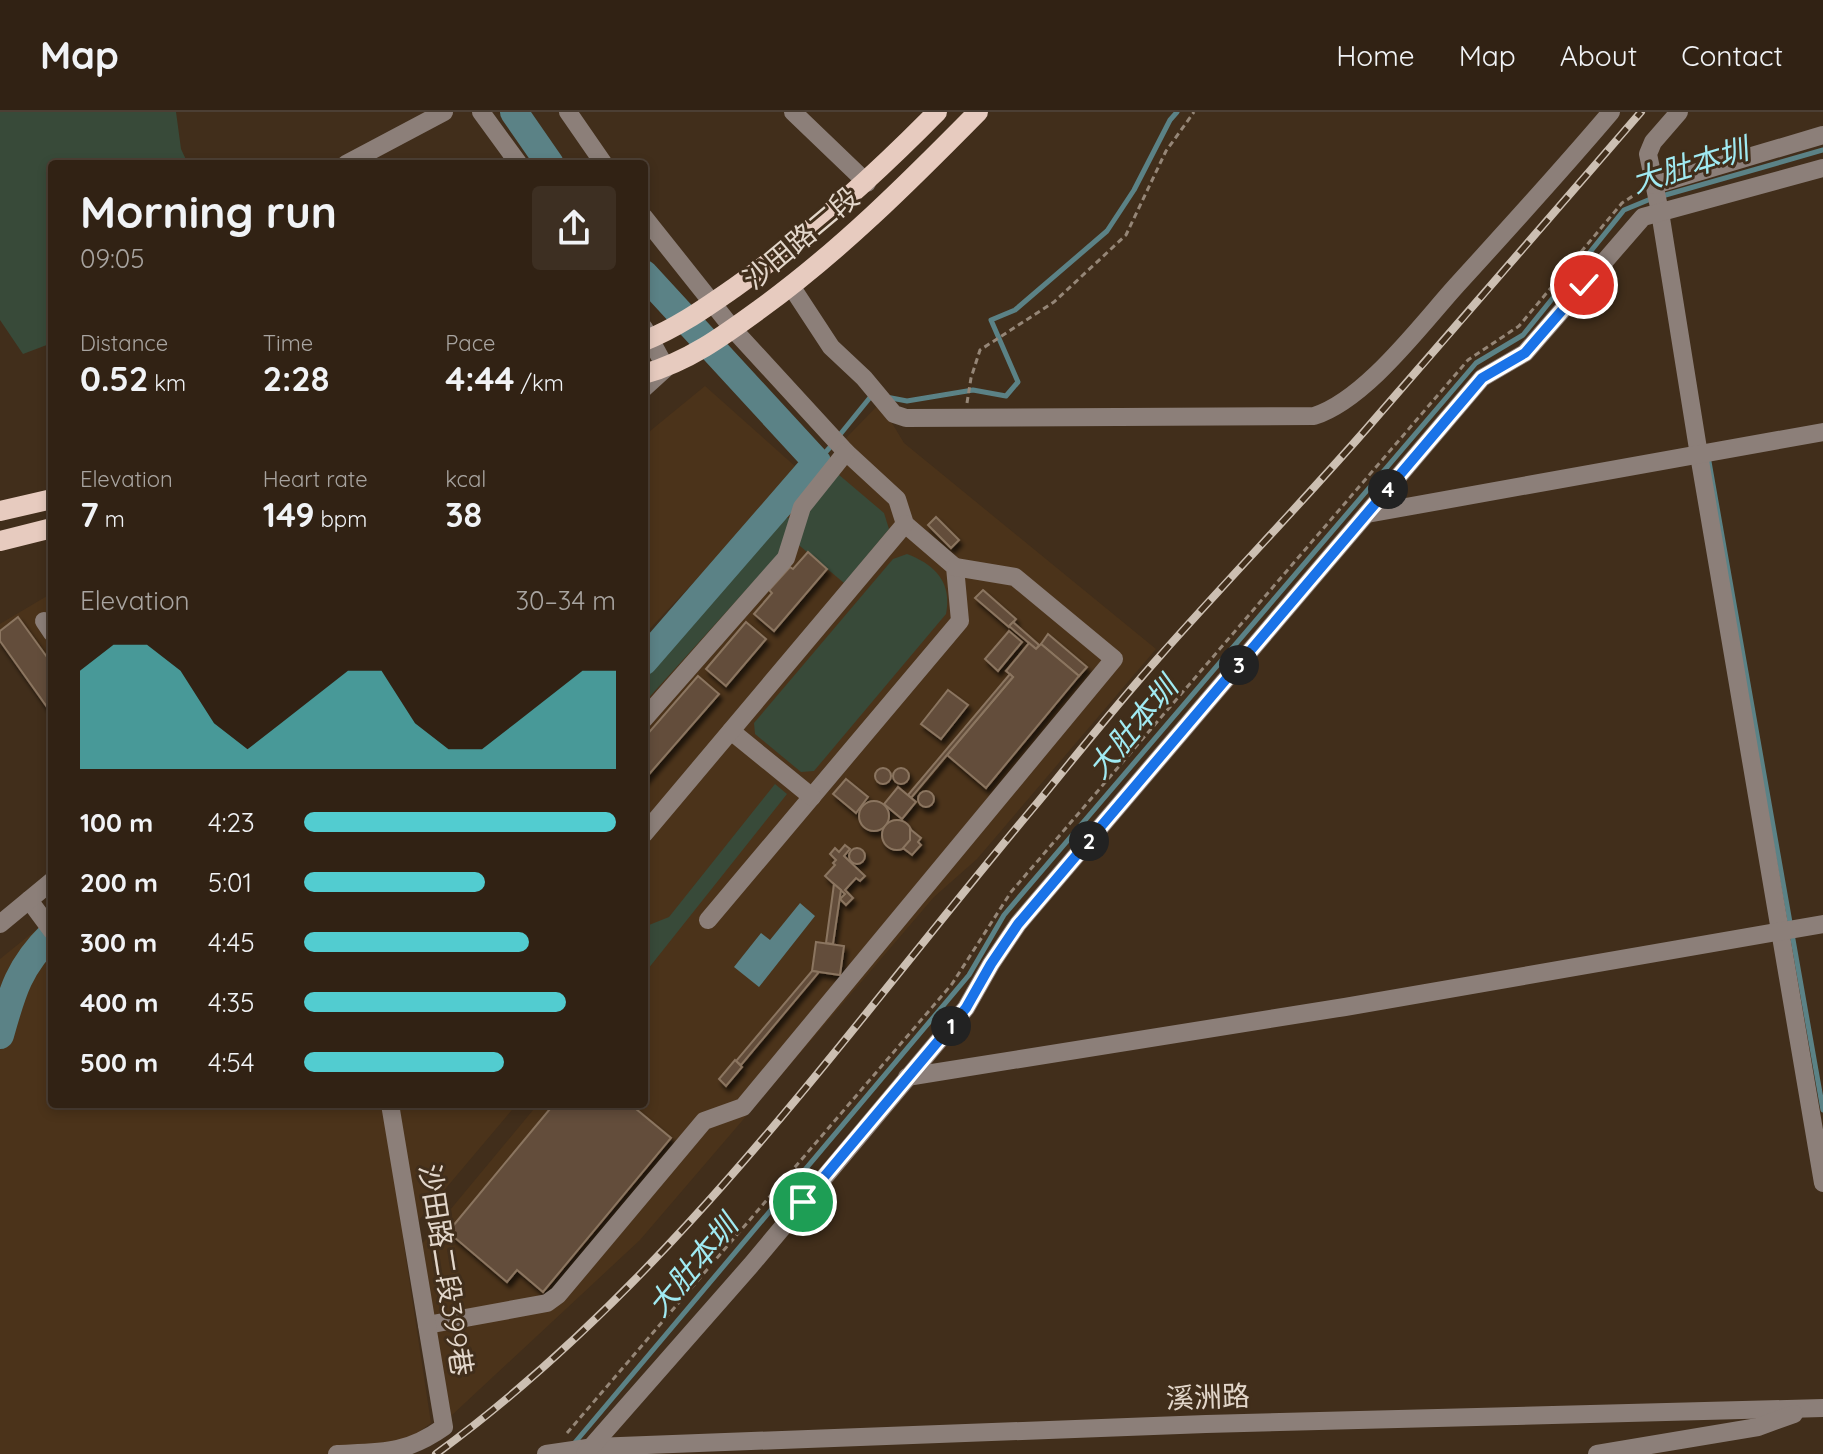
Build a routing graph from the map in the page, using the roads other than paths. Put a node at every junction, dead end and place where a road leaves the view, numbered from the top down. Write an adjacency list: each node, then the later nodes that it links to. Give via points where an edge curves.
1 (444, 112): 10 (street)
2 (481, 112): 11 (street)
3 (568, 112): 12 (street)
4 (937, 112): 14 (main road, 沙田路二段)
5 (978, 112): 18 (main road, 沙田路二段, via 890,201)
6 (1611, 112): 18 (street, via 1373,377 1330,411 1314,416 906,418 894,414 831,347)
7 (1679, 112): 15 (street, via 1648,154)
8 (799, 115): 14 (street)
9 (1823, 135): 15 (street)
10 (354, 160)
11 (516, 160)
12 (601, 160)
13 (1823, 168): 16 (street)
14 (867, 183): 19 (main road, 沙田路二段, via 784,253)
15 (1654, 185): 16 (street)
16 (1660, 212): 28 (street); 31 (street, via 1643,217 1525,353 1482,378)
17 (648, 224): 19 (street)
18 (791, 286): 20 (main road, 沙田路二段)
19 (696, 314): 20 (street); 21 (main road, 沙田路二段)
20 (726, 334): 23 (main road, 沙田路二段); 27 (street)
21 (648, 335)
22 (648, 339): 23 (street)
23 (666, 368): 24 (main road); 25 (street, 沙田路二段)
24 (648, 373)
25 (648, 384)
26 (1823, 432): 28 (street)
27 (843, 448): 32 (street, via 897,499); 36 (street, via 802,507 786,558)
28 (1699, 455): 31 (street); 46 (street)
29 (48, 500): 30 (main road)
30 (0, 511)
31 (1367, 514): 47 (street, via 1018,924 966,1008)
32 (905, 524): 35 (street); 37 (street)
33 (48, 529): 34 (main road)
34 (0, 541)
35 (955, 567): 38 (street, via 960,621); 50 (street, via 1015,577 1114,659 743,1107 704,1121 558,1295 547,1303)
36 (648, 714)
37 (731, 731): 38 (street); 39 (street)
38 (812, 797): 42 (street)
39 (648, 829)
40 (48, 884): 41 (street)
41 (29, 900): 43 (street); 45 (street)
42 (708, 920)
43 (0, 924)
44 (1823, 924): 46 (street)
45 (48, 926)
46 (1780, 931): 47 (street); 49 (street)
47 (907, 1077): 53 (street)
48 (391, 1108): 50 (street, 沙田路二段399巷)
49 (1823, 1183)
50 (427, 1325): 52 (street, 沙田路二段399巷, via 444,1427)
51 (1816, 1408): 53 (street, 溪洲路, via 1206,1424); 56 (street, via 1758,1427)
52 (433, 1446): 54 (street)
53 (590, 1450): 55 (street, 溪洲路)
54 (337, 1454)
55 (547, 1454)
56 (1597, 1454)

